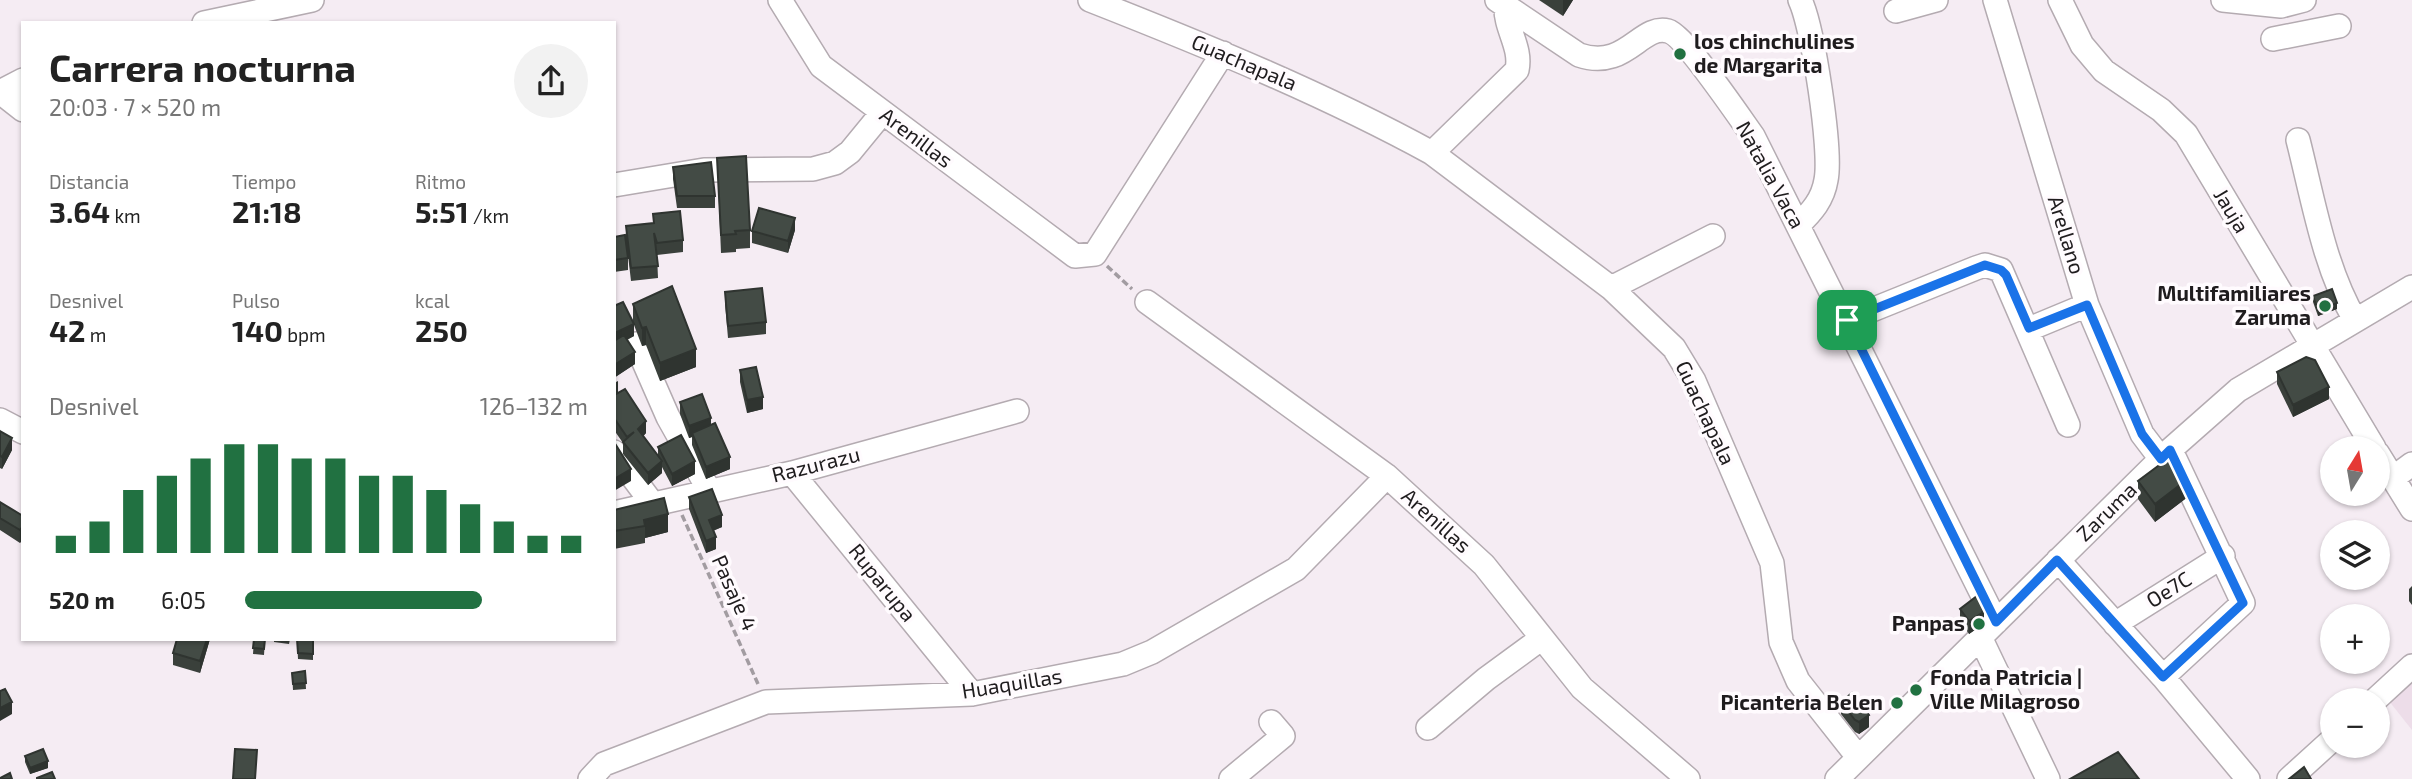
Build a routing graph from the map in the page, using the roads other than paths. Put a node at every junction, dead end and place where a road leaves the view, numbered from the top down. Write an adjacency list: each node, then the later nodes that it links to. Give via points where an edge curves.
1 (312, 0): 12 (street)
2 (780, 0): 18 (street, Arenillas, via 821,66)
3 (1090, 0): 14 (street, Guachapala)
4 (1800, 0): 22 (street, via 1811,37 1828,164 1821,199)
5 (1936, 0): 11 (street)
6 (1995, 0): 27 (street, Arellano)
7 (2060, 0): 32 (street, Jauja, via 2082,45 2104,71 2161,110 2186,134)
8 (2223, 0): 10 (street)
9 (1502, 3): 20 (street, via 1520,60 1517,70); 22 (street, Natalia Vaca, via 1591,59 1613,57 1656,31 1673,33 1753,136)
10 (2293, 3): 13 (street, via 2280,38)
11 (1896, 11)
12 (213, 21)
13 (2339, 26)
14 (1223, 53): 18 (street, Arenillas, via 1085,255); 20 (street, Guachapala, via 1355,111)
15 (21, 81): 16 (street)
16 (0, 92): 17 (street)
17 (21, 108)
18 (882, 113): 21 (street, via 850,152 835,163 813,169 704,170)
19 (2298, 139): 29 (street, via 2324,238)
20 (1432, 153): 25 (street, Guachapala)
21 (616, 185)
22 (1798, 225): 28 (street, Natalia Vaca)
23 (1713, 236): 25 (street)
24 (2412, 287): 29 (street, Zaruma)
25 (1611, 288): 61 (street, Guachapala, via 1674,348 1694,380 1772,563 1781,642 1798,681)
26 (1147, 302): 43 (street, Arenillas)
27 (2087, 305): 30 (street); 39 (street, Arellano, via 2142,434)
28 (1847, 320): 30 (street, via 1985,265 2006,275); 52 (street, Natalia Vaca)
29 (2356, 320): 32 (street, Zaruma)
30 (2029, 328): 35 (street)
31 (636, 344): 45 (street, via 668,417)
32 (2311, 346): 37 (street, Jauja); 39 (street, Zaruma, via 2238,390)
33 (1017, 411): 41 (street, Razurazu)
34 (0, 420): 36 (street)
35 (2068, 425)
36 (21, 431)
37 (2367, 436)
38 (616, 454): 46 (street)
39 (2166, 455): 49 (street, Arellano); 50 (street, Zaruma)
40 (2412, 464): 44 (street)
41 (792, 473): 45 (street, Razurazu); 57 (street, Ruparupa)
42 (2390, 473): 44 (street)
43 (1387, 476): 53 (street, Arenillas, via 1484,565); 57 (street, Huaquillas, via 1296,569 1152,652 1123,664)
44 (2393, 478): 47 (street)
45 (709, 490): 46 (street, Razurazu)
46 (663, 500): 48 (street, Razurazu)
47 (2412, 509)
48 (616, 512)
49 (2223, 556): 51 (street, Oe7C); 55 (street, Arellano, via 2243,603)
50 (2057, 560): 51 (street); 52 (street, Zaruma)
51 (2115, 624): 55 (street)
52 (1988, 629): 61 (street, Zaruma); 66 (street, Natalia Vaca)
53 (1542, 638): 59 (street); 64 (street, Arenillas, via 1582,688)
54 (2412, 666): 56 (street)
55 (2163, 677): 67 (street)
56 (2388, 688)
57 (972, 694): 62 (street, Huaquillas, via 766,702 604,764)
58 (1271, 722): 63 (street, via 1283,736)
59 (1428, 728)
60 (2320, 751): 68 (street)
61 (1858, 757): 65 (street, Zaruma)
62 (590, 779)
63 (1231, 779)
64 (1688, 779)
65 (1837, 779)
66 (2048, 779)
67 (2248, 779)
68 (2289, 779)

